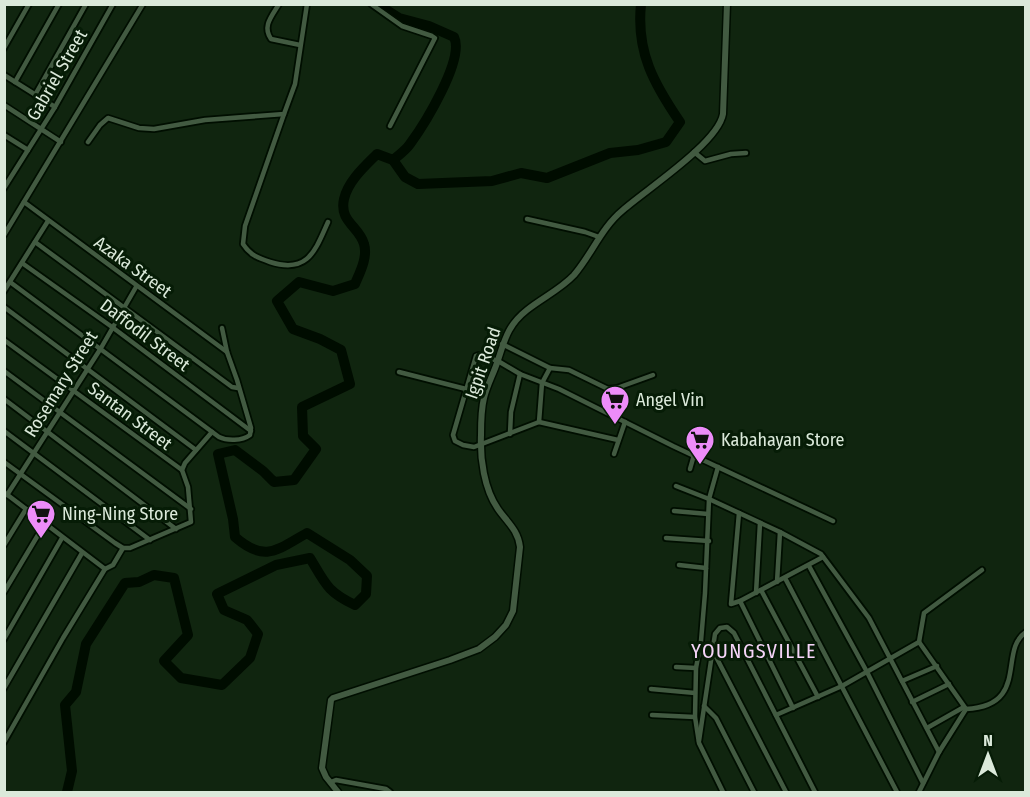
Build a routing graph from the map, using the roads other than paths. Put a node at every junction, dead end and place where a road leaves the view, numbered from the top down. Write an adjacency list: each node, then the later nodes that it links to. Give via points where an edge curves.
1 (29, 4): 11 (street)
2 (59, 4): 13 (street)
3 (86, 4): 14 (street)
4 (113, 4): 16 (street, Gabriel Street)
5 (143, 4): 21 (street)
6 (279, 4): 10 (street, via 267,24 267,33 271,39)
7 (307, 4): 10 (street)
8 (371, 4): 18 (street, via 402,26 435,38)
9 (727, 4): 24 (street, Igpit Road, via 721,122)
10 (300, 45): 17 (street, via 295,84)
11 (4, 48)
12 (4, 75): 13 (street)
13 (15, 82): 14 (street)
14 (35, 94): 16 (street)
15 (4, 105): 19 (street)
16 (55, 107): 19 (street, Gabriel Street)
17 (284, 114): 22 (street, via 154,129 108,118); 30 (street, via 245,226 243,244 253,256 294,266 315,250)
18 (390, 126)
19 (42, 129): 21 (street); 23 (street, Gabriel Street)
20 (5, 137): 23 (street)
21 (61, 142): 27 (street)
22 (88, 142)
23 (28, 150): 26 (street, Gabriel Street)
24 (693, 152): 25 (street, via 705,161); 32 (street, Igpit Road, via 617,214)
25 (746, 153)
26 (4, 188)
27 (24, 202): 29 (street, Azaka Street); 31 (street)
28 (527, 219): 32 (street)
29 (48, 221): 33 (street); 36 (street, Azaka Street)
30 (328, 222)
31 (4, 235)
32 (599, 237): 43 (street, Igpit Road, via 574,275 526,311 506,333)
33 (35, 242): 34 (street); 38 (street)
34 (22, 263): 35 (street); 40 (street, Daffodil Street)
35 (10, 282): 37 (street); 44 (street)
36 (136, 287): 38 (street, Rosemary Street); 45 (street, Azaka Street)
37 (4, 291)
38 (123, 306): 40 (street, Rosemary Street); 54 (street)
39 (4, 308): 47 (street)
40 (112, 327): 44 (street, Rosemary Street); 62 (street, Daffodil Street)
41 (222, 328): 45 (street)
42 (4, 340): 56 (street, Santan Street)
43 (502, 344): 46 (street, Igpit Road); 48 (street)
44 (100, 348): 47 (street, Rosemary Street); 64 (street)
45 (227, 352): 54 (street)
46 (498, 361): 51 (street); 55 (street, via 476,356); 67 (street, Igpit Road, via 484,399)
47 (88, 368): 56 (street, Rosemary Street); 68 (street)
48 (550, 368): 52 (street, via 569,370 608,389); 53 (street)
49 (4, 370): 58 (street)
50 (399, 372): 55 (street)
51 (520, 374): 53 (street); 65 (street)
52 (653, 375)
53 (543, 382): 59 (street); 60 (street)
54 (238, 388): 62 (street)
55 (466, 388): 67 (street, via 453,438 470,447)
56 (74, 391): 58 (street, Rosemary Street); 75 (street, Santan Street)
57 (4, 399): 63 (street)
58 (59, 412): 63 (street, Rosemary Street); 81 (street)
59 (539, 422): 65 (street); 66 (street)
60 (626, 422): 66 (street); 71 (street)
61 (4, 431): 69 (street)
62 (251, 431): 64 (street, via 248,437 226,440)
63 (46, 432): 69 (street, Rosemary Street); 88 (street)
64 (212, 432): 68 (street)
65 (510, 434): 67 (street)
66 (618, 440): 70 (street)
67 (481, 444): 136 (street, Igpit Road, via 489,491 519,538 513,611 495,637 479,648 333,698 322,765)
68 (196, 450): 75 (street)
69 (33, 453): 76 (street, Rosemary Street); 92 (street)
70 (614, 454)
71 (694, 455): 73 (street); 74 (street)
72 (4, 462): 76 (street)
73 (718, 467): 79 (street); 85 (street)
74 (690, 469)
75 (182, 470): 81 (street)
76 (20, 473): 78 (street, Rosemary Street); 95 (street)
77 (676, 486): 79 (street)
78 (5, 494): 80 (street)
79 (709, 499): 83 (street); 84 (street)
80 (26, 509): 87 (street); 94 (street)
81 (191, 509): 88 (street, via 191,522)
82 (674, 511): 84 (street)
83 (739, 513): 86 (street); 108 (street, via 730,602)
84 (708, 514): 93 (street)
85 (833, 521)
86 (760, 523): 89 (street); 107 (street)
87 (44, 525): 90 (street); 106 (street)
88 (176, 529): 92 (street)
89 (780, 532): 97 (street, via 818,550); 104 (street)
90 (62, 538): 96 (street); 110 (street)
91 (666, 538): 93 (street)
92 (150, 540): 95 (street)
93 (709, 541): 100 (street)
94 (4, 545)
95 (121, 548): 101 (street, via 113,565)
96 (82, 553): 101 (street); 121 (street)
97 (824, 557): 99 (street); 113 (street, via 864,610)
98 (679, 565): 100 (street)
99 (808, 566): 103 (street); 117 (street)
100 (706, 568): 116 (street)
101 (105, 569): 133 (street)
102 (982, 570): 111 (street, via 924,613)
103 (785, 578): 104 (street); 120 (street)
104 (777, 582): 105 (street)
105 (761, 590): 107 (street); 124 (street)
106 (4, 592)
107 (756, 593): 108 (street)
108 (740, 601): 127 (street)
109 (1026, 632): 128 (street, via 1016,645 1010,689 994,704)
110 (4, 639)
111 (919, 642): 113 (street); 114 (street)
112 (712, 649): 126 (street); 130 (street, via 717,631 723,626 730,628); 144 (street)
113 (890, 658): 117 (street); 118 (street)
114 (937, 666): 118 (street); 119 (street)
115 (676, 667): 116 (street)
116 (696, 668): 123 (street)
117 (867, 672): 120 (street); 137 (street)
118 (902, 681): 125 (street)
119 (949, 684): 125 (street); 128 (street)
120 (842, 686): 124 (street); 146 (street)
121 (4, 688)
122 (651, 689): 123 (street)
123 (695, 693): 131 (street)
124 (818, 697): 127 (street)
125 (912, 702): 132 (street)
126 (704, 706): 134 (street); 143 (street, via 716,718)
127 (793, 708): 130 (street)
128 (965, 708): 132 (street); 135 (street)
129 (652, 715): 131 (street)
130 (776, 715): 145 (street)
131 (695, 717): 134 (street)
132 (927, 728): 135 (street)
133 (4, 742)
134 (699, 743): 142 (street)
135 (939, 752): 137 (street)
136 (331, 782): 138 (street); 139 (street)
137 (923, 783): 147 (street)
138 (365, 786): 140 (street); 141 (street)
139 (338, 792)
140 (364, 792)
141 (390, 792)
142 (723, 792)
143 (754, 792)
144 (786, 792)
145 (815, 792)
146 (897, 792)
147 (919, 792)

